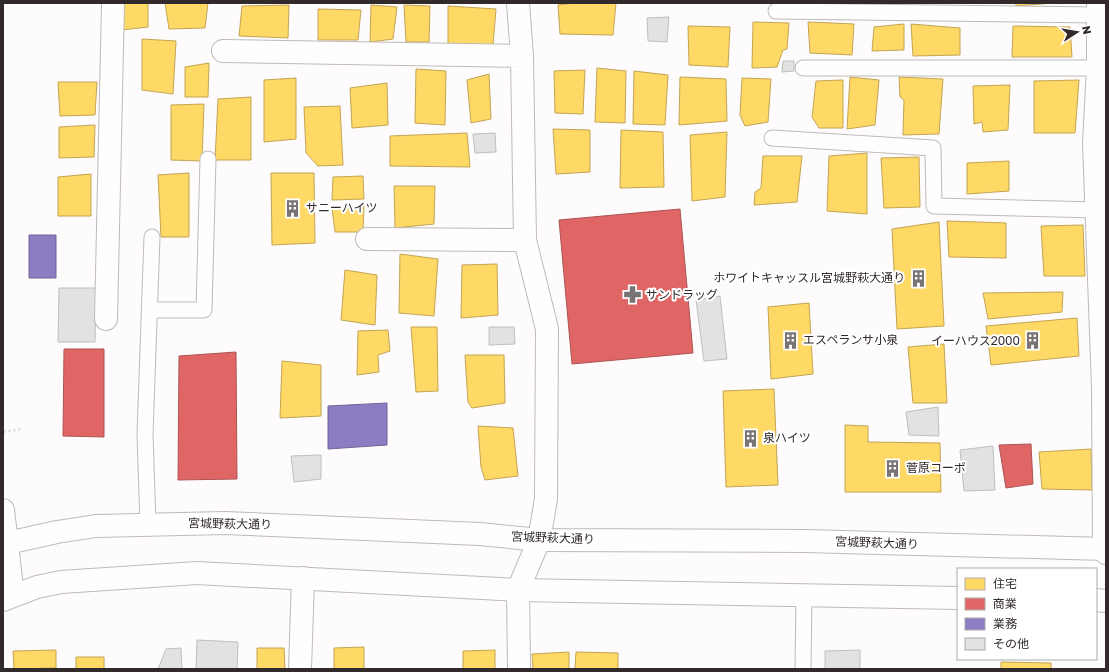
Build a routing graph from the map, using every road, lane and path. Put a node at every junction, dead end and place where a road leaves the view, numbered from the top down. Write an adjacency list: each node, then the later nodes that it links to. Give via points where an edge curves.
1 (112, 3): 17 (street)
2 (518, 3): 6 (street)
3 (1099, 9): 4 (lane); 8 (street)
4 (776, 11)
5 (223, 51): 6 (street)
6 (522, 56): 15 (street)
7 (803, 68): 8 (lane)
8 (1098, 68): 10 (street)
9 (772, 138): 12 (lane, via 933,148 934,206)
10 (1100, 143): 12 (street)
11 (208, 159): 16 (lane, via 204,310)
12 (1098, 210): 24 (street)
13 (152, 237): 16 (lane)
14 (367, 239): 15 (street)
15 (525, 240): 22 (street, via 547,329 546,500)
16 (150, 310): 21 (lane, via 145,434)
17 (106, 319)
18 (23, 429): 19 (path)
19 (3, 432)
20 (3, 510): 23 (street)
21 (148, 524): 22 (street, 宮城野萩大通り, via 299,525 480,534); 23 (street, 宮城野萩大通り, via 96,526)
22 (539, 540): 24 (street, 宮城野萩大通り, via 805,540); 26 (street)
23 (5, 544): 28 (street)
24 (1105, 551)
25 (303, 578): 26 (street); 28 (street, via 197,573 76,581 36,587); 30 (street)
26 (518, 590): 27 (street); 31 (street)
27 (804, 596): 29 (street); 32 (lane)
28 (8, 598)
29 (957, 598)
30 (300, 669)
31 (519, 669)
32 (803, 669)

